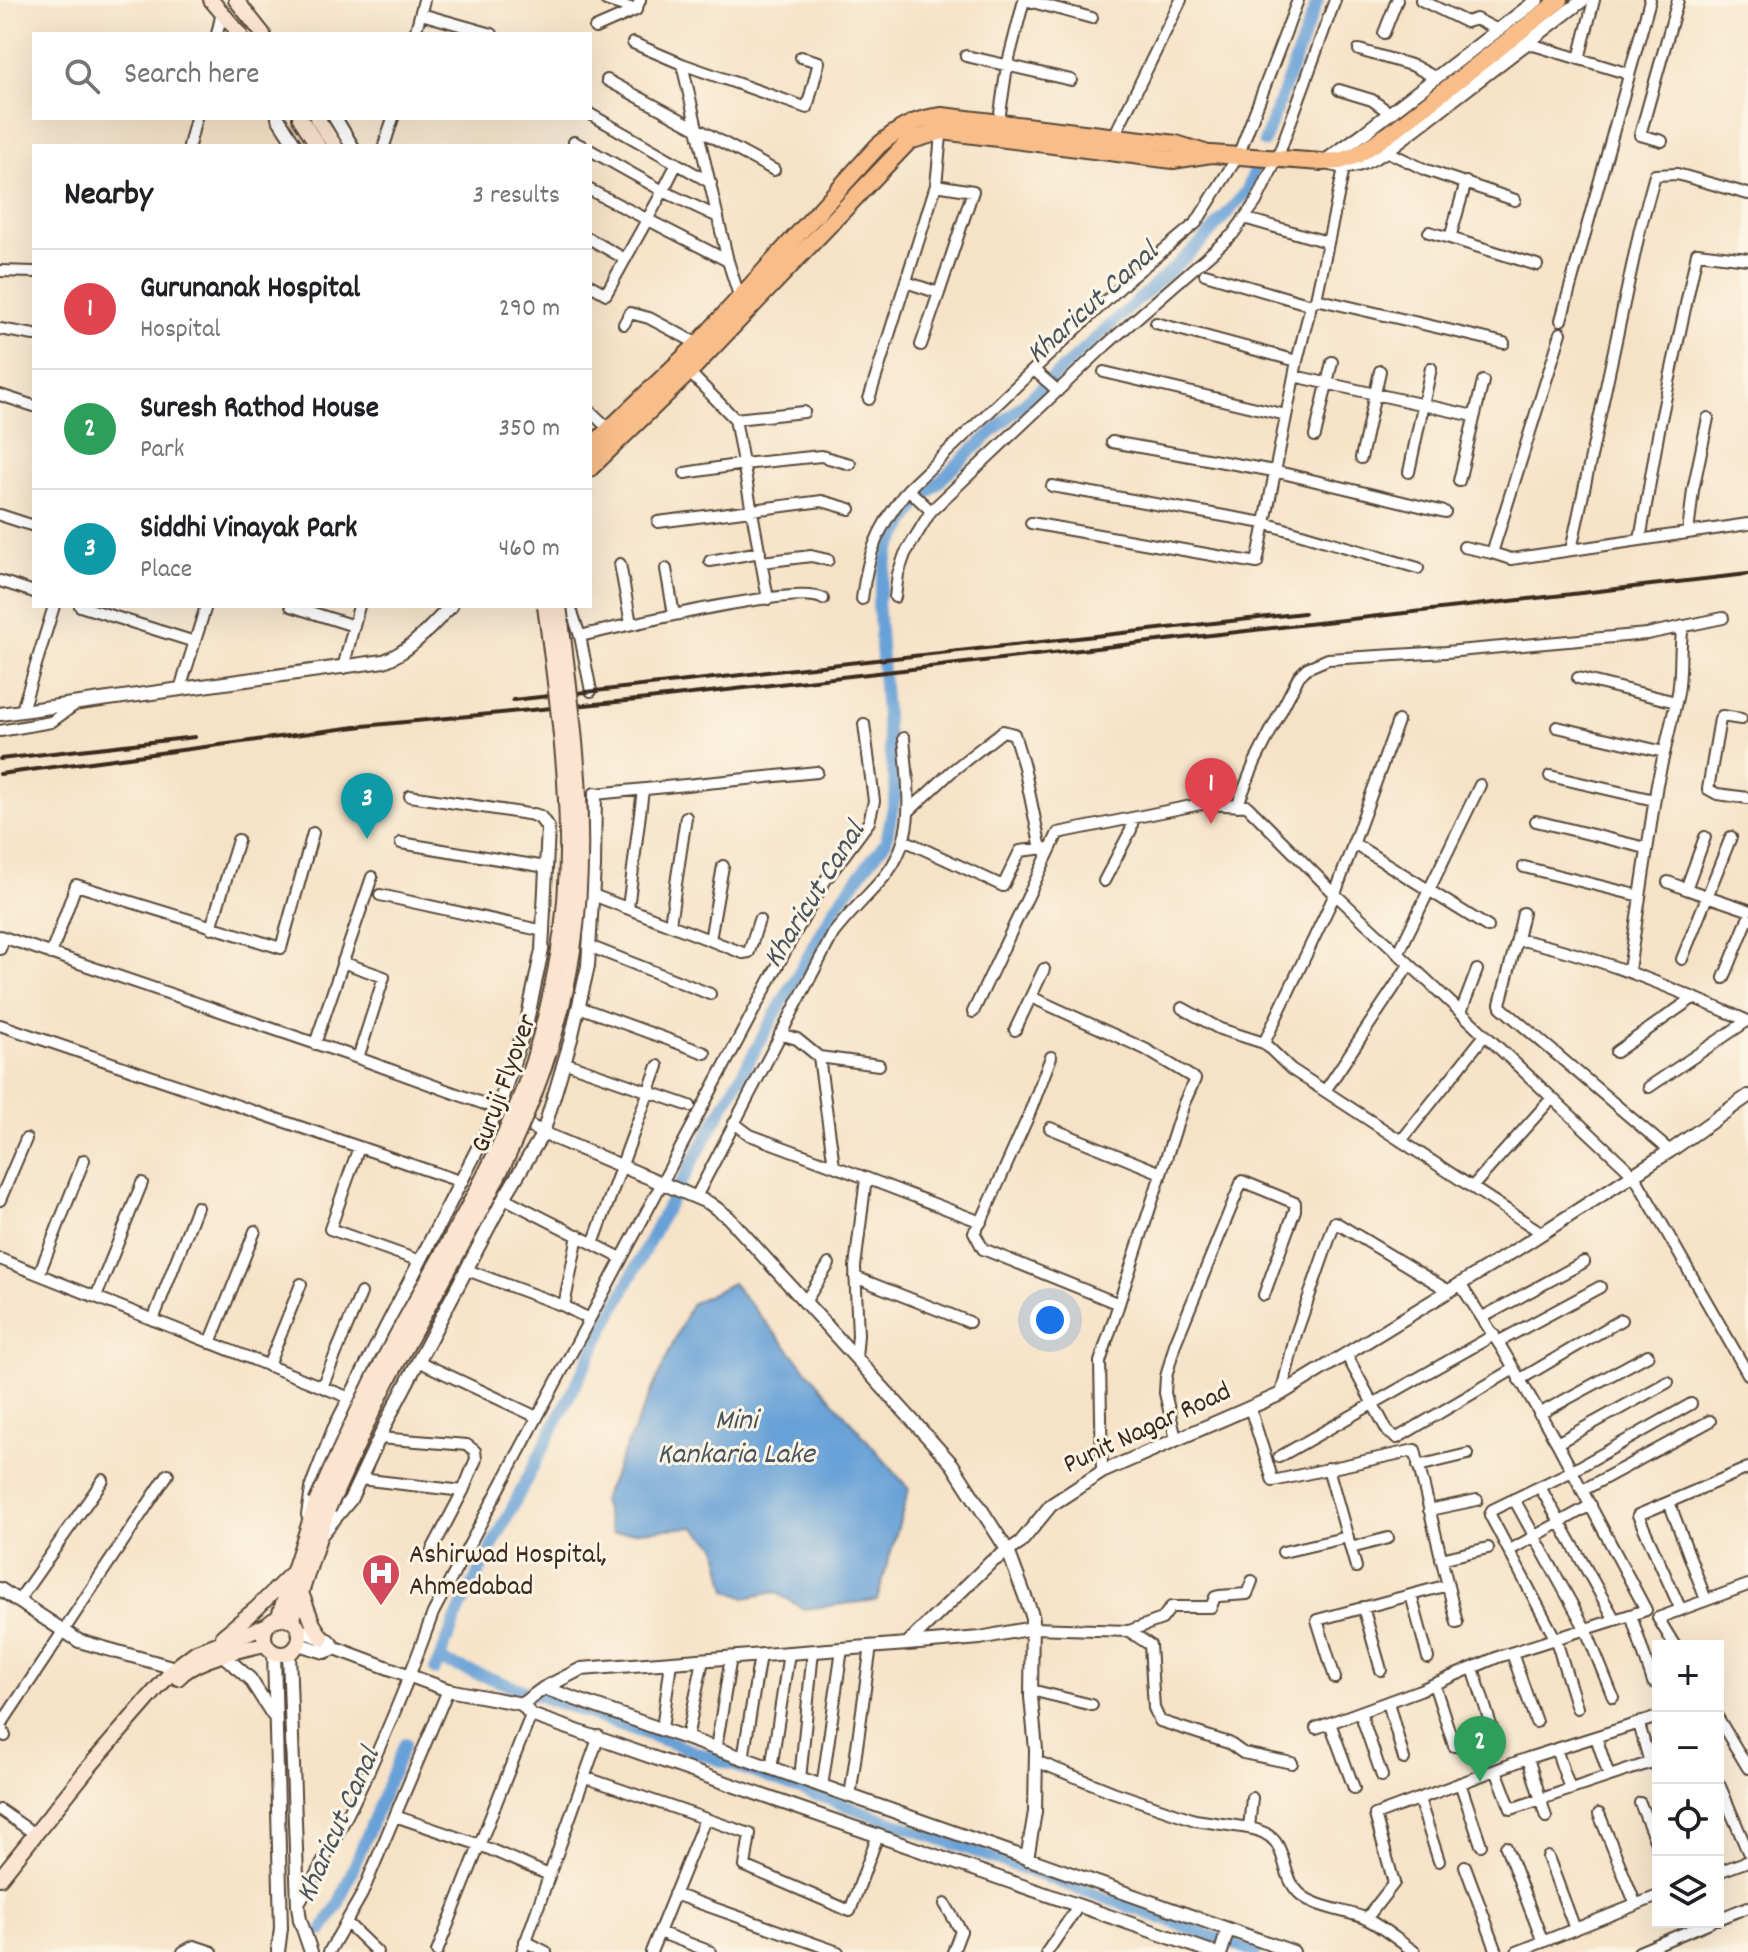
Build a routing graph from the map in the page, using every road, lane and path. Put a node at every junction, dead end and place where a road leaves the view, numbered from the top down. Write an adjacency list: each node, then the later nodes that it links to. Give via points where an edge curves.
1 (211, 0): 18 (main road)
2 (236, 0): 25 (main road)
3 (424, 0): 19 (street)
4 (606, 0): 17 (street)
5 (1024, 0): 20 (street); 36 (street)
6 (1181, 0): 53 (street)
7 (1298, 0): 64 (street)
8 (1335, 0): 65 (street)
9 (1397, 0): 28 (street)
10 (1421, 0): 22 (street, via 1466,22 1476,19)
11 (1537, 0): 22 (street)
12 (1560, 0): 67 (main road)
13 (1583, 0): 30 (street)
14 (1594, 0): 34 (street)
15 (1650, 0): 37 (street)
16 (1678, 0): 54 (street, via 1640,135)
17 (638, 5): 21 (street)
18 (222, 12): 23 (street); 24 (main road)
19 (421, 14): 26 (street); 27 (street)
20 (1092, 18)
21 (595, 28)
22 (1498, 30): 38 (street)
23 (217, 32)
24 (238, 32)
25 (263, 32)
26 (416, 32)
27 (485, 32)
28 (1384, 33)
29 (633, 43): 35 (street)
30 (1527, 43): 34 (street); 62 (street)
31 (1359, 50): 38 (street)
32 (966, 56): 36 (street)
33 (801, 57): 35 (street, via 819,62 807,108)
34 (1579, 59): 37 (street)
35 (682, 64): 51 (street)
36 (1007, 66): 40 (street); 52 (street)
37 (1629, 74): 96 (street)
38 (1436, 78): 42 (street)
39 (607, 80): 51 (street)
40 (1071, 80)
41 (1339, 90): 42 (street, via 1372,100)
42 (1390, 113): 66 (street)
43 (592, 115): 68 (street)
44 (196, 120): 55 (street)
45 (279, 120): 56 (street)
46 (301, 120): 57 (main road)
47 (318, 120): 58 (main road)
48 (336, 120): 59 (street)
49 (392, 120): 60 (street)
50 (942, 124): 52 (main road); 72 (street); 94 (main road, via 919,119 898,128); 110 (main road, via 909,141 890,159)
51 (696, 129): 69 (street); 71 (street)
52 (998, 131): 53 (main road); 63 (main road, via 1173,160)
53 (1113, 138): 63 (main road, via 1176,144)
54 (1662, 141)
55 (190, 144)
56 (295, 144)
57 (317, 144)
58 (334, 144)
59 (351, 144)
60 (385, 144)
61 (592, 151): 74 (street)
62 (1386, 151): 67 (street, via 1358,167); 70 (street)
63 (1211, 154): 64 (main road)
64 (1238, 156): 65 (main road); 108 (street, via 1196,223)
65 (1277, 159): 66 (main road); 78 (street)
66 (1322, 162): 67 (main road)
67 (1346, 163): 83 (street)
68 (676, 165): 71 (street); 74 (street)
69 (774, 170)
70 (1466, 182): 76 (street); 81 (street)
71 (711, 183): 77 (street)
72 (936, 185): 91 (street); 93 (street, via 973,191)
73 (592, 191): 79 (street)
74 (663, 191): 77 (street); 79 (street)
75 (1748, 194): 154 (street, via 1677,174 1655,175)
76 (1515, 200)
77 (718, 217): 86 (street)
78 (1244, 218): 83 (street); 115 (street, via 1233,234)
79 (647, 219): 84 (street); 86 (street)
80 (1429, 232): 81 (street)
81 (1450, 238): 87 (street)
82 (592, 240): 84 (street)
83 (1327, 242): 95 (street)
84 (625, 259): 92 (street, via 606,294)
85 (1748, 259): 152 (street, via 1697,253)
86 (728, 261): 94 (street)
87 (1537, 265)
88 (0, 271): 89 (street)
89 (32, 272)
90 (1205, 274): 95 (street)
91 (906, 282): 93 (street); 118 (street)
92 (592, 286)
93 (939, 293): 104 (street)
94 (740, 299): 103 (main road)
95 (1314, 302): 102 (street); 105 (street)
96 (1561, 320)
97 (1156, 323): 105 (street)
98 (624, 324): 103 (street, via 630,313 649,318)
99 (0, 329): 101 (street)
100 (1561, 333): 155 (street)
101 (32, 335)
102 (1504, 343)
103 (698, 344): 127 (main road)
104 (921, 345)
105 (1297, 361): 112 (street)
106 (1332, 362): 114 (street)
107 (1431, 368): 119 (street)
108 (1034, 370): 115 (street); 140 (street)
109 (1380, 371): 116 (street)
110 (689, 372): 126 (street); 134 (main road)
111 (1104, 372): 123 (street)
112 (1294, 376): 114 (street); 123 (street)
113 (1483, 381): 124 (street)
114 (1327, 383): 116 (street); 128 (street)
115 (1058, 391): 143 (street)
116 (1375, 393): 119 (street); 131 (street)
117 (0, 395): 120 (street)
118 (869, 399)
119 (1423, 404): 124 (street); 136 (street)
120 (32, 405)
121 (804, 412): 126 (street)
122 (592, 413): 127 (street)
123 (1286, 415): 135 (street)
124 (1474, 416): 138 (street)
125 (1708, 418): 151 (street)
126 (735, 419): 132 (street)
127 (609, 429): 130 (main road)
128 (1315, 436)
129 (1112, 442): 135 (street)
130 (592, 446)
131 (1361, 458)
132 (743, 464): 133 (street, via 821,456); 137 (street); 141 (street)
133 (850, 464)
134 (592, 466)
135 (1274, 471): 144 (street); 148 (street)
136 (1409, 472)
137 (685, 473)
138 (1459, 481)
139 (1052, 486): 148 (street)
140 (909, 491): 143 (street); 167 (street, via 884,520 866,564)
141 (752, 509): 142 (street, via 822,501); 146 (street); 156 (street)
142 (850, 509)
143 (930, 510): 164 (street, via 905,554)
144 (1445, 512)
145 (0, 515): 150 (street)
146 (658, 522)
147 (1031, 523): 148 (street, via 1257,563)
148 (1264, 523): 160 (street)
149 (1748, 524): 151 (street)
150 (32, 525)
151 (1688, 533): 152 (street)
152 (1640, 540): 154 (street)
153 (1464, 547): 155 (street)
154 (1571, 550): 155 (street, via 1511,559)
155 (1492, 553)
156 (761, 557): 157 (street); 158 (street); 165 (street)
157 (828, 560)
158 (710, 561)
159 (620, 564): 179 (street)
160 (1418, 568)
161 (666, 569): 177 (street)
162 (0, 581): 163 (street)
163 (32, 591)
164 (895, 597)
165 (768, 599): 166 (street, via 808,594); 177 (street)
166 (823, 599)
167 (862, 599)
168 (53, 608): 190 (street)
169 (86, 608): 183 (street)
170 (205, 608): 183 (street)
171 (297, 608): 180 (street)
172 (358, 608): 180 (street)
173 (449, 608): 184 (street, via 401,654)
174 (545, 608): 374 (main road, Guruji Flyover, bridge, via 566,790 566,866 560,948 542,1029 517,1106 375,1377)
175 (559, 608): 374 (main road, Guruji Flyover, bridge, via 580,789 573,950 556,1033 530,1111 501,1172)
176 (571, 608): 182 (street)
177 (674, 615): 179 (street)
178 (1723, 618): 181 (street)
179 (631, 624): 182 (street)
180 (354, 626): 184 (street)
181 (1683, 626): 189 (street); 207 (street, via 1647,634 1328,659 1299,676)
182 (580, 636): 187 (street)
183 (195, 642): 186 (street)
184 (343, 668): 186 (street)
185 (1578, 678): 189 (street)
186 (180, 689): 188 (street)
187 (591, 691)
188 (78, 702): 190 (street); 196 (street, via 51,722)
189 (1676, 702): 198 (street)
190 (22, 710): 191 (street)
191 (0, 714)
192 (1741, 719): 205 (street, via 1720,719 1708,789)
193 (1398, 721): 219 (street)
194 (864, 724): 302 (street, via 874,801 869,822 825,881)
195 (1557, 727): 198 (street)
196 (0, 731)
197 (904, 738): 208 (street)
198 (1664, 752): 206 (street)
199 (817, 772): 202 (street)
200 (1550, 776): 206 (street)
201 (1480, 785): 228 (street)
202 (643, 790): 203 (street); 235 (street)
203 (595, 794): 232 (street)
204 (410, 796): 209 (street)
205 (1748, 798)
206 (1654, 800): 221 (street)
207 (1237, 806): 211 (street, via 1201,804); 230 (street, via 1247,806)
208 (909, 811): 217 (street); 220 (street, via 1003,731 1014,734)
209 (534, 815): 223 (street, via 548,828)
210 (686, 817): 240 (street)
211 (1133, 818): 220 (street, via 1058,833); 226 (street)
212 (1536, 821): 221 (street)
213 (313, 833): 242 (street, via 281,948)
214 (1705, 837): 229 (street)
215 (1731, 837): 234 (street)
216 (238, 840): 242 (street)
217 (904, 840): 220 (street, via 1003,886 1020,851); 268 (street, via 884,877 833,934)
218 (401, 843): 223 (street)
219 (1353, 843): 228 (street); 230 (street)
220 (1046, 848): 263 (street)
221 (1646, 848): 233 (street)
222 (723, 866): 246 (street)
223 (546, 867): 243 (street)
224 (1524, 867): 233 (street)
225 (372, 877): 252 (street)
226 (1104, 881)
227 (1668, 882): 229 (street)
228 (1428, 889): 241 (street); 250 (street)
229 (1686, 889): 234 (street)
230 (1335, 894): 250 (street); 270 (street)
231 (380, 895): 243 (street)
232 (593, 895): 235 (street); 247 (street)
233 (1640, 896): 256 (street)
234 (1707, 896): 236 (street); 251 (street)
235 (628, 908): 240 (street)
236 (1748, 910)
237 (1523, 913): 245 (street)
238 (1748, 919): 257 (street)
239 (759, 920): 246 (street, via 749,952)
240 (670, 924): 246 (street)
241 (1488, 927)
242 (211, 928): 249 (street, via 76,885)
243 (544, 931): 286 (street, via 527,1021)
244 (2, 937): 248 (street); 249 (street)
245 (1517, 939): 256 (street); 293 (street, via 1501,1007)
246 (710, 940)
247 (589, 946): 258 (street); 261 (street)
248 (0, 949)
249 (51, 954): 271 (street)
250 (1398, 954): 253 (street)
251 (1682, 959)
252 (342, 962): 271 (street); 276 (street, via 384,977)
253 (1409, 965): 264 (street); 281 (street)
254 (1044, 969): 259 (street)
255 (1477, 970): 264 (street)
256 (1629, 970): 260 (street)
257 (1724, 978)
258 (710, 994)
259 (1031, 997): 267 (street); 297 (street, via 1145,1049 1195,1079)
260 (1693, 998): 265 (street); 272 (street)
261 (579, 1007): 273 (street); 277 (street)
262 (1182, 1008): 270 (street, via 1220,1029)
263 (973, 1012)
264 (1461, 1012): 269 (street)
265 (1747, 1021): 280 (street)
266 (0, 1025): 292 (street)
267 (1015, 1030)
268 (780, 1034): 274 (street, via 797,1039); 287 (street)
269 (1485, 1035): 284 (street); 291 (street)
270 (1264, 1043): 281 (street)
271 (315, 1044): 276 (street)
272 (1616, 1052)
273 (705, 1053)
274 (819, 1057): 278 (street); 296 (street)
275 (1051, 1057): 308 (street)
276 (358, 1058): 286 (street)
277 (563, 1062): 282 (street); 289 (street)
278 (879, 1065)
279 (658, 1066): 282 (street)
280 (1649, 1087)
281 (1325, 1091): 291 (street)
282 (651, 1092): 285 (street); 295 (street)
283 (1748, 1096): 293 (street, Punit Nagar Road)
284 (1552, 1098): 298 (street); 303 (street)
285 (690, 1106)
286 (498, 1109): 289 (street); 300 (street)
287 (734, 1123): 296 (street, via 750,1135); 304 (street)
288 (1050, 1128): 297 (street)
289 (543, 1133): 295 (street); 305 (street)
290 (26, 1139): 306 (street)
291 (1401, 1141): 303 (street)
292 (359, 1147): 300 (street); 315 (street, via 330,1229)
293 (1670, 1151): 298 (street, Punit Nagar Road)
294 (84, 1160): 319 (street)
295 (623, 1166): 302 (street); 312 (street)
296 (834, 1166): 299 (street)
297 (1161, 1173): 328 (street)
298 (1634, 1175): 310 (street, Punit Nagar Road); 342 (street)
299 (866, 1178): 308 (street); 320 (street)
300 (462, 1182): 315 (street)
301 (142, 1183): 326 (street)
302 (665, 1183): 304 (street); 313 (street)
303 (1472, 1187): 310 (street)
304 (693, 1196): 327 (street, via 728,1217)
305 (504, 1198): 311 (street); 318 (street)
306 (0, 1200)
307 (197, 1207): 332 (street)
308 (981, 1222): 328 (street, via 974,1232 983,1249)
309 (255, 1231): 336 (street)
310 (1542, 1233): 323 (street, Punit Nagar Road)
311 (578, 1235): 312 (street); 329 (street)
312 (593, 1244): 313 (street)
313 (621, 1258): 331 (street)
314 (0, 1259): 319 (street)
315 (420, 1261): 347 (street)
316 (1584, 1262): 330 (street)
317 (829, 1264): 327 (street)
318 (467, 1270): 329 (street); 340 (street)
319 (39, 1274): 326 (street)
320 (855, 1277): 334 (street); 339 (street)
321 (301, 1284): 341 (street)
322 (1600, 1287): 335 (street)
323 (1454, 1288): 330 (street); 337 (street, Punit Nagar Road); 346 (street, via 1335,1222)
324 (361, 1293): 345 (street)
325 (1264, 1295): 355 (street, via 1295,1203 1242,1181 1166,1377)
326 (96, 1297): 332 (street)
327 (805, 1302): 339 (street)
328 (1119, 1304): 363 (street, via 1100,1362)
329 (564, 1306): 331 (street)
330 (1483, 1317): 335 (street)
331 (589, 1319): 352 (street)
332 (153, 1320): 336 (street)
333 (1621, 1320): 343 (street)
334 (969, 1322)
335 (1496, 1338): 343 (street); 348 (street)
336 (210, 1343): 341 (street)
337 (1346, 1354): 346 (street, Punit Nagar Road); 348 (street)
338 (1648, 1355): 351 (street)
339 (856, 1358): 384 (street, via 952,1464)
340 (418, 1361): 352 (street); 354 (street)
341 (268, 1366): 345 (street)
342 (1748, 1374)
343 (1516, 1375): 348 (street, via 1397,1438); 351 (street)
344 (1668, 1382): 356 (street)
345 (322, 1387): 347 (street)
346 (1281, 1394): 350 (street, Punit Nagar Road)
347 (350, 1398): 377 (street, via 313,1483)
348 (1373, 1404): 358 (street)
349 (1691, 1404): 362 (street)
350 (1250, 1408): 355 (street, Punit Nagar Road); 360 (street, via 1273,1481)
351 (1539, 1414): 356 (street)
352 (537, 1417): 426 (street, via 433,1613)
353 (1710, 1421): 368 (street)
354 (379, 1438): 365 (street); 369 (street, via 467,1445 476,1459)
355 (1176, 1439): 363 (street, Punit Nagar Road)
356 (1557, 1443): 362 (street)
357 (1468, 1454): 359 (street)
358 (1279, 1457)
359 (1418, 1466): 360 (street, via 1415,1450); 375 (street)
360 (1328, 1468): 380 (street)
361 (1748, 1468): 372 (street)
362 (1572, 1471): 367 (street); 368 (street)
363 (1102, 1472): 384 (street, Punit Nagar Road, via 1051,1505)
364 (168, 1474): 405 (street)
365 (360, 1479): 369 (street); 377 (street, via 350,1500)
366 (103, 1480): 396 (street)
367 (1540, 1487): 370 (street); 376 (street)
368 (1583, 1490): 373 (street)
369 (463, 1491): 382 (street)
370 (1514, 1499): 378 (street); 383 (street, via 1490,1515)
371 (1477, 1500): 375 (street)
372 (1669, 1502): 395 (street); 398 (street, via 1638,1515)
373 (1591, 1505): 376 (street); 399 (street, via 1646,1610)
374 (322, 1506): 377 (main road, Guruji Flyover)
375 (1429, 1510): 386 (street)
376 (1560, 1522): 378 (street); 400 (street)
377 (311, 1536): 388 (main road); 393 (main road)
378 (1535, 1536): 383 (street); 403 (street)
379 (1388, 1538): 380 (street)
380 (1349, 1543): 385 (street); 387 (street)
381 (1488, 1548): 386 (street)
382 (432, 1550)
383 (1510, 1550): 408 (street)
384 (1008, 1551): 402 (street); 410 (street, Punit Nagar Road)
385 (1283, 1552)
386 (1441, 1559): 390 (street)
387 (1356, 1567)
388 (292, 1573): 406 (main road); 414 (main road)
389 (1252, 1581): 404 (street, via 1247,1594 1215,1597 1211,1607 1171,1607 1162,1619)
390 (1448, 1585): 394 (street); 401 (street)
391 (1748, 1585): 395 (street)
392 (0, 1589): 396 (street)
393 (301, 1593): 406 (main road); 407 (main road)
394 (1411, 1595): 397 (street); 420 (street)
395 (1706, 1600): 398 (street)
396 (18, 1601): 405 (street)
397 (1363, 1607): 425 (street); 427 (street, via 1317,1620)
398 (1681, 1610): 409 (street, via 1658,1618)
399 (1631, 1615): 400 (street); 428 (street)
400 (1615, 1620): 403 (street)
401 (1457, 1623)
402 (1032, 1628): 404 (street); 410 (street); 432 (street)
403 (1586, 1630): 408 (street); 433 (street)
404 (1129, 1631): 462 (street, via 1150,1645 1154,1708 1160,1721 1229,1743 1243,1753)
405 (65, 1632): 423 (street, via 79,1641); 449 (street, via 4,1720)
406 (283, 1636): 407 (street); 412 (street, via 325,1652); 414 (main road); 440 (street); 505 (street)
407 (322, 1638): 412 (street)
408 (1556, 1640): 417 (street); 437 (street)
409 (1671, 1640)
410 (907, 1644): 411 (street)
411 (871, 1646): 413 (street); 475 (street)
412 (335, 1648): 426 (street)
413 (842, 1649): 415 (street); 471 (street)
414 (217, 1651): 423 (main road, via 196,1652); 440 (street, via 250,1679); 501 (main road, via 184,1671 93,1770)
415 (813, 1651): 416 (street); 469 (street)
416 (789, 1653): 418 (street); 464 (street)
417 (1512, 1653): 424 (street); 442 (street)
418 (760, 1655): 419 (street); 458 (street)
419 (731, 1657): 421 (street); 454 (street)
420 (1428, 1658)
421 (703, 1660): 422 (street); 452 (street)
422 (671, 1662): 430 (street, via 581,1669); 447 (street)
423 (175, 1668): 487 (main road)
424 (1473, 1668): 429 (street); 448 (street)
425 (1381, 1670)
426 (410, 1677): 431 (street); 505 (street, via 335,1844)
427 (1335, 1678)
428 (1652, 1679)
429 (1434, 1684): 434 (street); 453 (street)
430 (544, 1688): 435 (street); 447 (street)
431 (448, 1690): 435 (street); 482 (street)
432 (1031, 1690): 436 (street); 460 (street)
433 (1613, 1697)
434 (1388, 1702): 438 (street); 459 (street)
435 (522, 1704): 439 (street)
436 (1092, 1705)
437 (1577, 1708)
438 (1360, 1712): 443 (street); 466 (street)
439 (531, 1715): 450 (street); 489 (street)
440 (275, 1718): 512 (street)
441 (1652, 1719): 444 (street)
442 (1536, 1722)
443 (1330, 1723): 445 (street); 472 (street)
444 (1639, 1724): 451 (street); 456 (street)
445 (1316, 1728)
446 (1724, 1728): 463 (street)
447 (662, 1729): 452 (street)
448 (1494, 1735)
449 (5, 1736)
450 (599, 1736): 468 (street); 488 (street)
451 (1596, 1737): 455 (street); 467 (street)
452 (687, 1738): 454 (street)
453 (1454, 1746)
454 (716, 1748): 458 (street)
455 (1556, 1749): 457 (street); 473 (street)
456 (1652, 1756)
457 (1528, 1758): 465 (street); 478 (street)
458 (743, 1759): 464 (street)
459 (1404, 1759)
460 (1036, 1761): 485 (street, via 1195,1820); 494 (street)
461 (1652, 1762): 467 (street)
462 (1292, 1763)
463 (1748, 1768)
464 (771, 1769): 469 (street)
465 (1496, 1770): 470 (street); 478 (street, via 1511,1809)
466 (1382, 1776)
467 (1609, 1776): 473 (street)
468 (584, 1777): 484 (street); 499 (street)
469 (800, 1779): 471 (street)
470 (1460, 1783): 477 (street); 490 (street)
471 (822, 1787): 475 (street)
472 (1354, 1788)
473 (1570, 1789): 478 (street)
474 (1724, 1796): 492 (street)
475 (850, 1797): 494 (street)
476 (1252, 1798): 485 (street)
477 (1419, 1799): 495 (street); 510 (street, via 1375,1815 1394,1883)
478 (1540, 1799): 483 (street)
479 (1640, 1803): 486 (street)
480 (0, 1810): 487 (street)
481 (1599, 1814): 507 (street)
482 (395, 1816): 489 (street); 511 (street)
483 (1546, 1817)
484 (705, 1819): 488 (street, via 750,1834 745,1866 850,1911); 502 (street)
485 (1249, 1828): 510 (street, via 1262,1830 1276,1842 1294,1888 1303,1897)
486 (1652, 1833)
487 (35, 1834): 500 (main road)
488 (878, 1835): 506 (street)
489 (480, 1845): 499 (street); 525 (street)
490 (1481, 1845)
491 (1506, 1847): 517 (street)
492 (1748, 1852)
493 (1548, 1857): 515 (street)
494 (1027, 1859): 514 (street)
495 (1439, 1861)
496 (1748, 1861): 498 (street)
497 (1465, 1866): 536 (street)
498 (1724, 1870)
499 (549, 1875): 518 (street)
500 (0, 1878)
501 (0, 1888)
502 (674, 1894): 516 (street); 529 (street)
503 (1652, 1898): 507 (street)
504 (945, 1904): 530 (street, via 961,1931)
505 (298, 1905): 512 (street); 522 (street)
506 (1079, 1905): 531 (street); 532 (street)
507 (1636, 1905): 515 (street)
508 (1748, 1907): 509 (street)
509 (1724, 1917)
510 (1366, 1919): 535 (street)
511 (346, 1922): 523 (street); 524 (street)
512 (281, 1928): 519 (street)
513 (1696, 1928): 538 (street)
514 (1228, 1929): 533 (street); 534 (street)
515 (1575, 1929): 517 (street)
516 (659, 1932): 527 (street); 528 (street)
517 (1543, 1942): 537 (street)
518 (523, 1947): 526 (street)
519 (280, 1951)
520 (183, 1952): 521 (street, via 194,1946)
521 (212, 1952)
522 (311, 1952)
523 (329, 1952)
524 (377, 1952)
525 (437, 1952)
526 (546, 1952)
527 (651, 1952)
528 (711, 1952)
529 (838, 1952)
530 (953, 1952)
531 (1047, 1952)
532 (1212, 1952)
533 (1221, 1952)
534 (1293, 1952)
535 (1415, 1952)
536 (1497, 1952)
537 (1517, 1952)
538 (1639, 1952)

